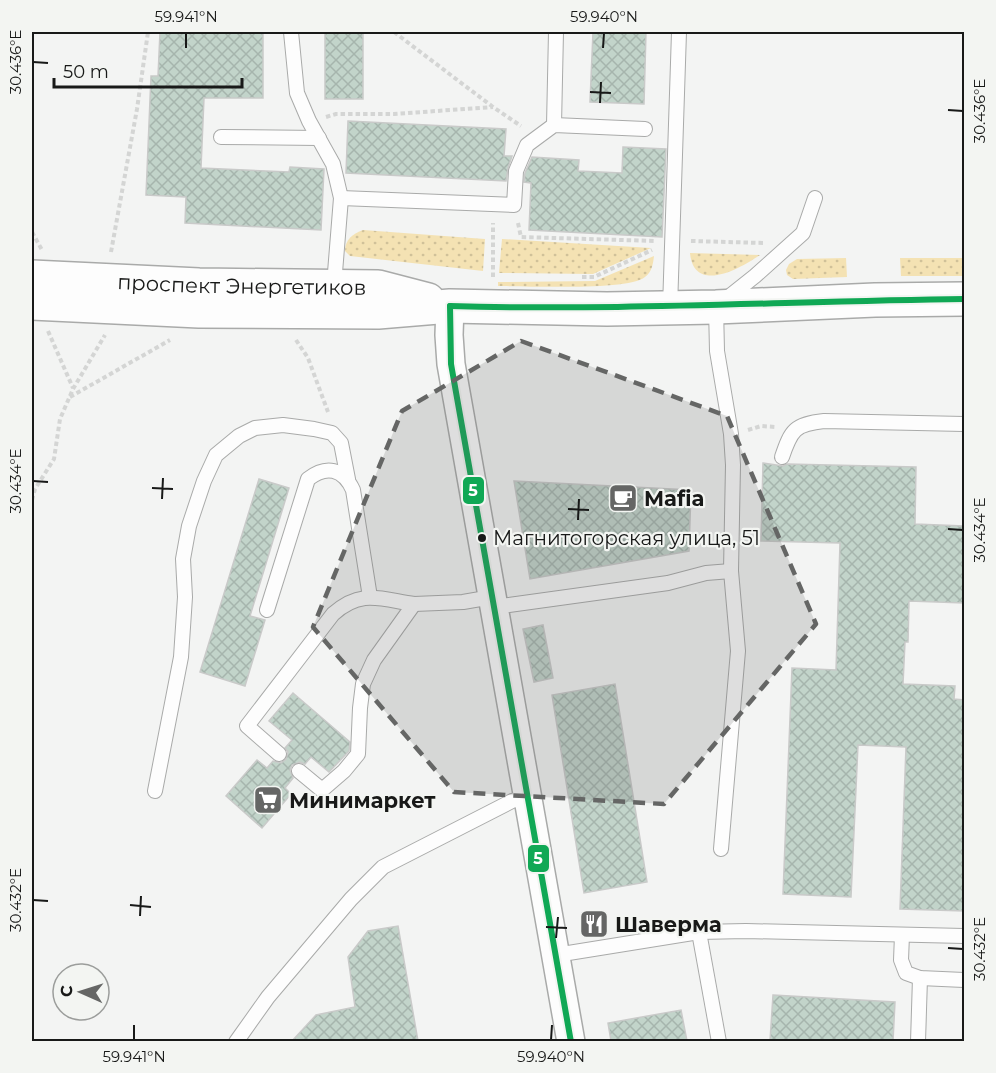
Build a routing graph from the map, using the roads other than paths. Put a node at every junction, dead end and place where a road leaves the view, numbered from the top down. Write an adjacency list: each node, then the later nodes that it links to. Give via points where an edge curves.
1 (291, 32): 7 (lane, via 297,93)
2 (556, 32): 4 (lane)
3 (679, 32): 15 (lane)
4 (554, 125): 5 (lane); 8 (lane, via 527,145 516,171 514,205)
5 (645, 129)
6 (221, 137): 7 (lane)
7 (319, 138): 8 (lane, via 333,164)
8 (340, 198): 11 (lane)
9 (815, 198): 14 (lane, via 803,233)
10 (38, 265): 11 (main road, проспект Энергетиков, via 199,285)
11 (334, 285): 13 (main road, проспект Энергетиков, via 378,286)
12 (964, 299): 14 (main road, проспект Энергетиков)
13 (450, 306): 15 (main road, проспект Энергетиков); 16 (main road, проспект Энергетиков, via 378,312 199,311); 22 (street, via 451,364)
14 (716, 307): 15 (main road, проспект Энергетиков); 20 (lane, via 717,351 733,465)
15 (670, 308)
16 (39, 316)
17 (964, 424): 18 (lane, via 806,423 794,429)
18 (783, 457)
19 (348, 479): 21 (lane, via 353,489); 24 (lane, via 330,471 318,472 308,479); 27 (lane, via 341,443 332,433 283,425 255,428 216,455 189,526 183,559 181,657)
20 (730, 571): 22 (lane, via 668,583); 29 (lane, via 738,651)
21 (370, 597): 23 (lane); 25 (lane, via 355,599 333,614 247,726)
22 (493, 602): 23 (lane); 28 (street)
23 (414, 604): 26 (lane, via 374,660 363,684 358,754 322,790)
24 (267, 610)
25 (279, 754)
26 (299, 771)
27 (155, 791)
28 (527, 797): 33 (street); 36 (lane, via 383,867 268,997)
29 (721, 849)
30 (699, 932): 31 (lane); 33 (lane); 38 (lane)
31 (902, 935): 32 (lane); 34 (lane, via 901,960 906,973)
32 (964, 936)
33 (555, 955): 37 (street)
34 (920, 978): 35 (lane); 39 (lane)
35 (964, 980)
36 (236, 1041)
37 (571, 1041)
38 (719, 1041)
39 (918, 1041)

